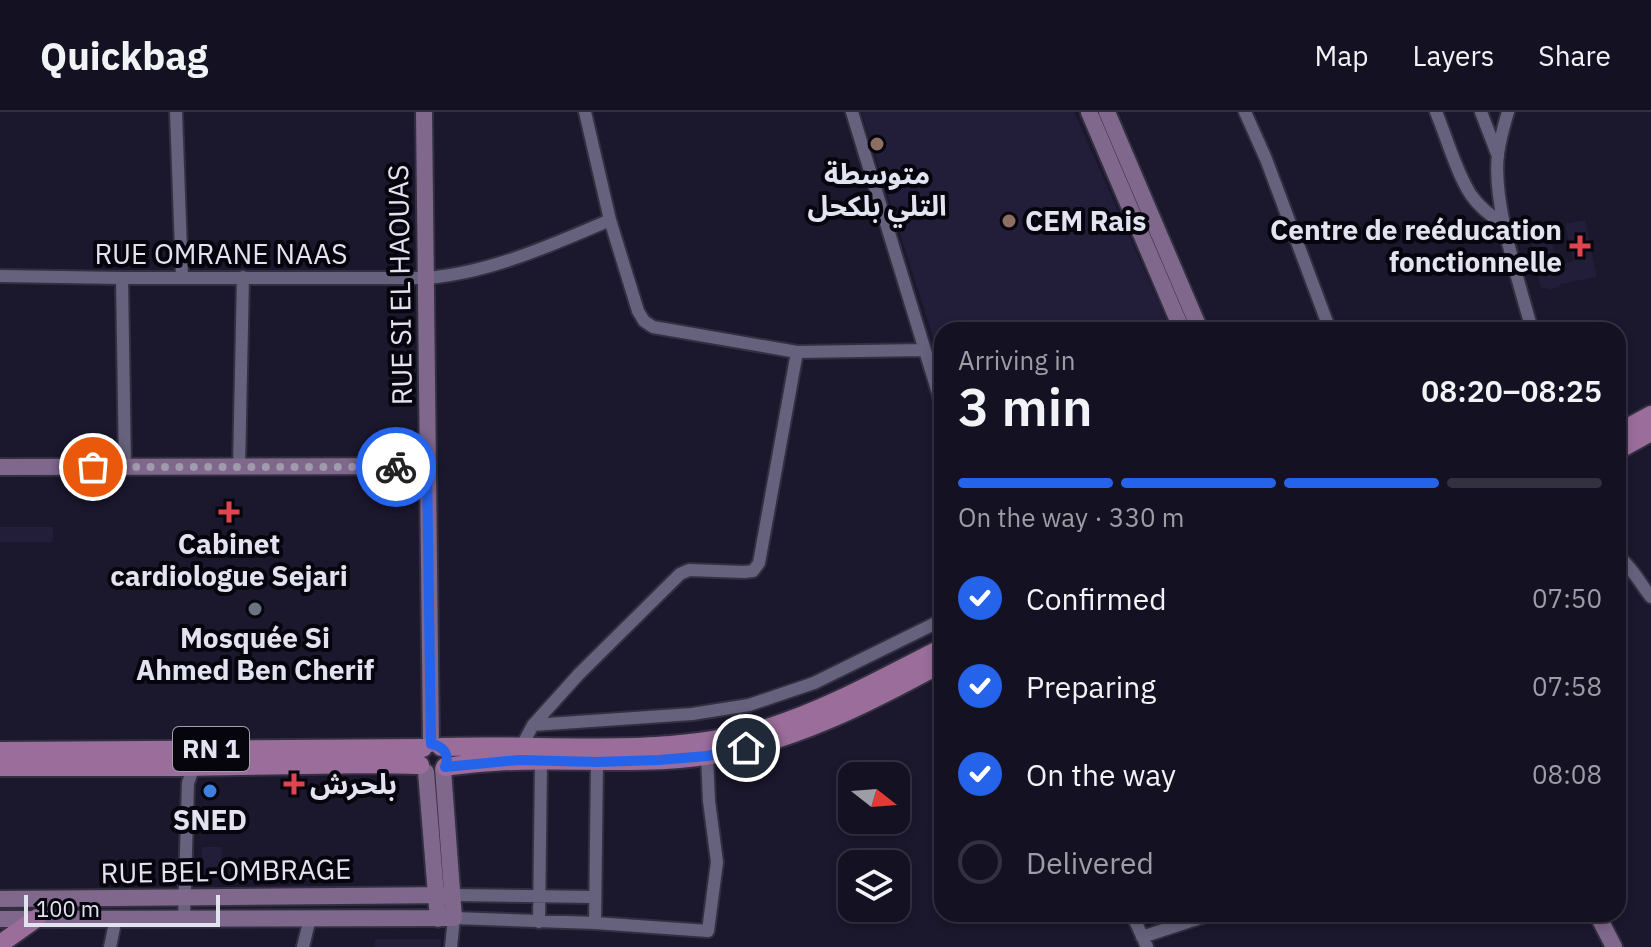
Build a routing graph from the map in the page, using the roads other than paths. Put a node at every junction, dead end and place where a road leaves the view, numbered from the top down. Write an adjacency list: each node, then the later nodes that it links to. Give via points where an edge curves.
1 (176, 112): 17 (street)
2 (424, 112): 18 (street, RUE SI EL HAOUAS)
3 (585, 112): 12 (street)
4 (852, 112): 23 (street)
5 (1089, 112): 19 (street)
6 (1107, 112): 20 (street)
7 (1245, 112): 21 (street)
8 (1436, 112): 13 (street, via 1471,195)
9 (1481, 112): 11 (street)
10 (1508, 112): 11 (street)
11 (1498, 156): 13 (street)
12 (610, 220): 18 (street, RUE OMRANE NAAS, via 475,270); 24 (street, via 644,321 653,327)
13 (1505, 225): 22 (street)
14 (0, 276): 16 (street, RUE OMRANE NAAS)
15 (243, 277): 17 (street, RUE OMRANE NAAS); 18 (street, RUE OMRANE NAAS); 33 (street)
16 (122, 278): 17 (street, RUE OMRANE NAAS); 32 (street)
17 (182, 278)
18 (426, 278): 30 (street, RUE SI EL HAOUAS)
19 (1179, 322)
20 (1197, 322)
21 (1327, 322)
22 (1528, 322)
23 (924, 350): 24 (street); 25 (street)
24 (797, 352): 39 (street, via 759,563 753,571 680,574)
25 (934, 381)
26 (1651, 415): 27 (main road)
27 (1626, 429)
28 (1651, 432): 29 (main road)
29 (1626, 446)
30 (427, 466): 33 (street); 43 (street, RUE SI EL HAOUAS)
31 (0, 467): 32 (street)
32 (125, 467): 33 (street)
33 (239, 467)
34 (1626, 563): 35 (street)
35 (1651, 597)
36 (934, 624): 39 (street, via 814,683 749,705)
37 (934, 652): 41 (main road, RN 1, via 851,694 768,727 705,741)
38 (934, 667): 42 (main road, RN 1, via 807,728)
39 (533, 725): 41 (street)
40 (0, 751): 46 (main road, RN 1)
41 (520, 753): 43 (main road, RN 1); 44 (main road, RN 1)
42 (707, 756): 45 (main road, RN 1); 63 (street, via 717,862 708,931)
43 (433, 759): 46 (main road, RN 1, via 372,764); 48 (street, RUE SI EL HAOUAS)
44 (541, 762): 45 (main road, RN 1); 49 (street)
45 (597, 762): 50 (street)
46 (188, 763): 47 (main road, RN 1); 51 (street)
47 (0, 767)
48 (443, 895): 49 (street); 51 (street, RUE BEL-OMBRAGE); 56 (street, RUE SI EL HAOUAS)
49 (539, 896): 50 (street); 59 (street)
50 (595, 897): 63 (street)
51 (184, 898): 52 (street, RUE BEL-OMBRAGE); 58 (street)
52 (0, 899)
53 (37, 918): 54 (street, RUE BEL-OMBRAGE); 57 (street, RUE BEL-OMBRAGE); 66 (main road)
54 (116, 918): 58 (street, RUE BEL-OMBRAGE); 67 (street)
55 (310, 918): 56 (street, RUE BEL-OMBRAGE); 58 (street, RUE BEL-OMBRAGE); 68 (street)
56 (446, 918): 59 (street); 64 (street)
57 (0, 919)
58 (184, 919)
59 (539, 922): 63 (street)
60 (1136, 922): 65 (street)
61 (1193, 922): 65 (street)
62 (1601, 922): 69 (street)
63 (595, 923)
64 (451, 942)
65 (1145, 942)
66 (0, 944)
67 (110, 947)
68 (303, 947)
69 (1614, 947)

